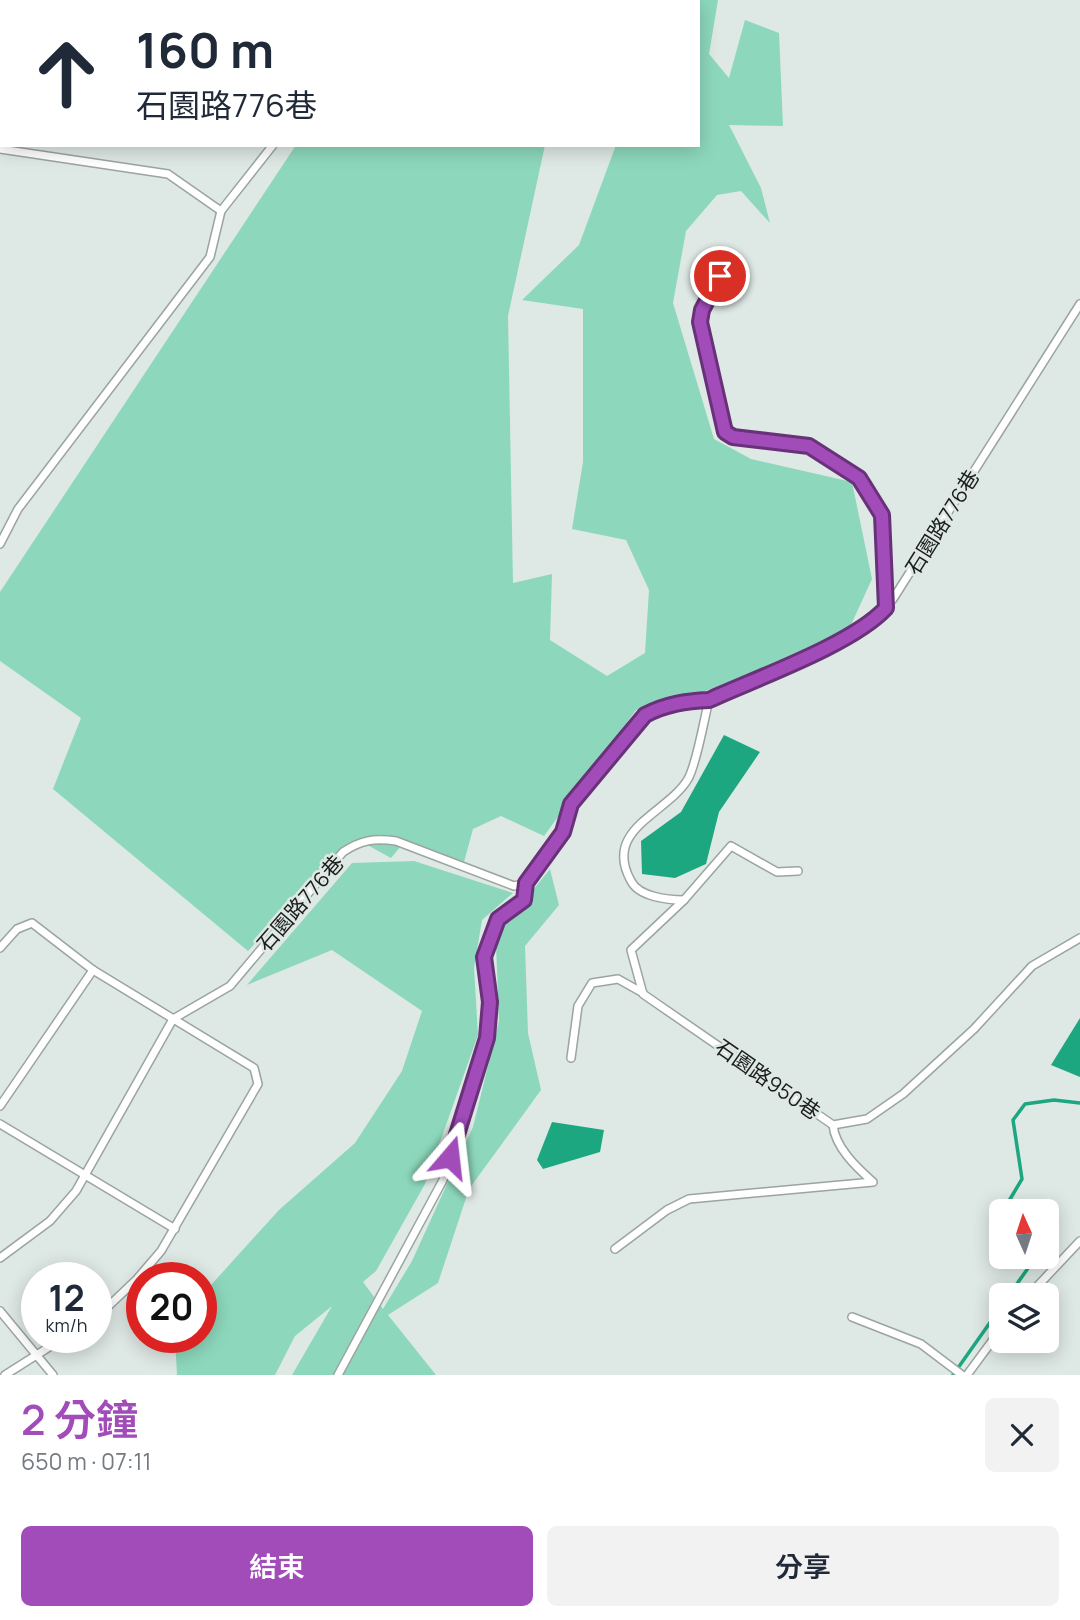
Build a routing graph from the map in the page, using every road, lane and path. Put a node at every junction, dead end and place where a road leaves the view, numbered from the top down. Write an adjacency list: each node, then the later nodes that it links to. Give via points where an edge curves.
1 (271, 147): 3 (lane)
2 (0, 149): 3 (lane, via 168,174)
3 (221, 211): 6 (lane, via 210,257 18,509)
4 (720, 276): 7 (lane, via 700,322 725,432 733,437 809,446 859,478 882,515)
5 (1080, 304): 7 (lane, 石園路776巷)
6 (0, 544)
7 (886, 608): 8 (lane, 石園路776巷, via 852,635)
8 (709, 700): 10 (lane, 石園路776巷, via 659,707 645,715 571,804 563,832); 11 (lane, via 688,779 626,839 623,867 634,887 665,900)
9 (798, 871): 11 (lane, via 777,872 730,846)
10 (526, 883): 16 (lane, 石園路776巷, via 514,886 396,841 359,841 342,852 230,986); 35 (lane, via 524,900 498,919 484,957 490,1002 487,1038 443,1180)
11 (684, 900): 15 (lane, via 631,950)
12 (1080, 938): 20 (lane, 石園路950巷, via 1032,965 974,1029 903,1094 867,1119)
13 (0, 948): 14 (lane, via 17,929 32,923)
14 (93, 970): 16 (lane); 18 (lane)
15 (643, 994): 17 (lane, 石園路950巷, via 618,979 592,983 578,1006); 20 (lane, 石園路950巷)
16 (173, 1019): 21 (lane); 22 (lane, via 254,1069 258,1084)
17 (571, 1058)
18 (0, 1107)
19 (0, 1124): 21 (lane)
20 (833, 1125): 24 (lane, via 834,1138 873,1182 689,1199)
21 (84, 1176): 22 (lane); 25 (lane, via 50,1221)
22 (175, 1228): 27 (lane, via 137,1279)
23 (1080, 1241): 26 (lane)
24 (615, 1249)
25 (0, 1258)
26 (1040, 1283)
27 (112, 1303)
28 (0, 1311): 32 (lane)
29 (852, 1317): 36 (lane, via 921,1344)
30 (989, 1345): 37 (lane)
31 (38, 1353): 32 (lane)
32 (35, 1355): 33 (lane); 34 (lane)
33 (5, 1375)
34 (52, 1375)
35 (338, 1375)
36 (962, 1375)
37 (967, 1375)

